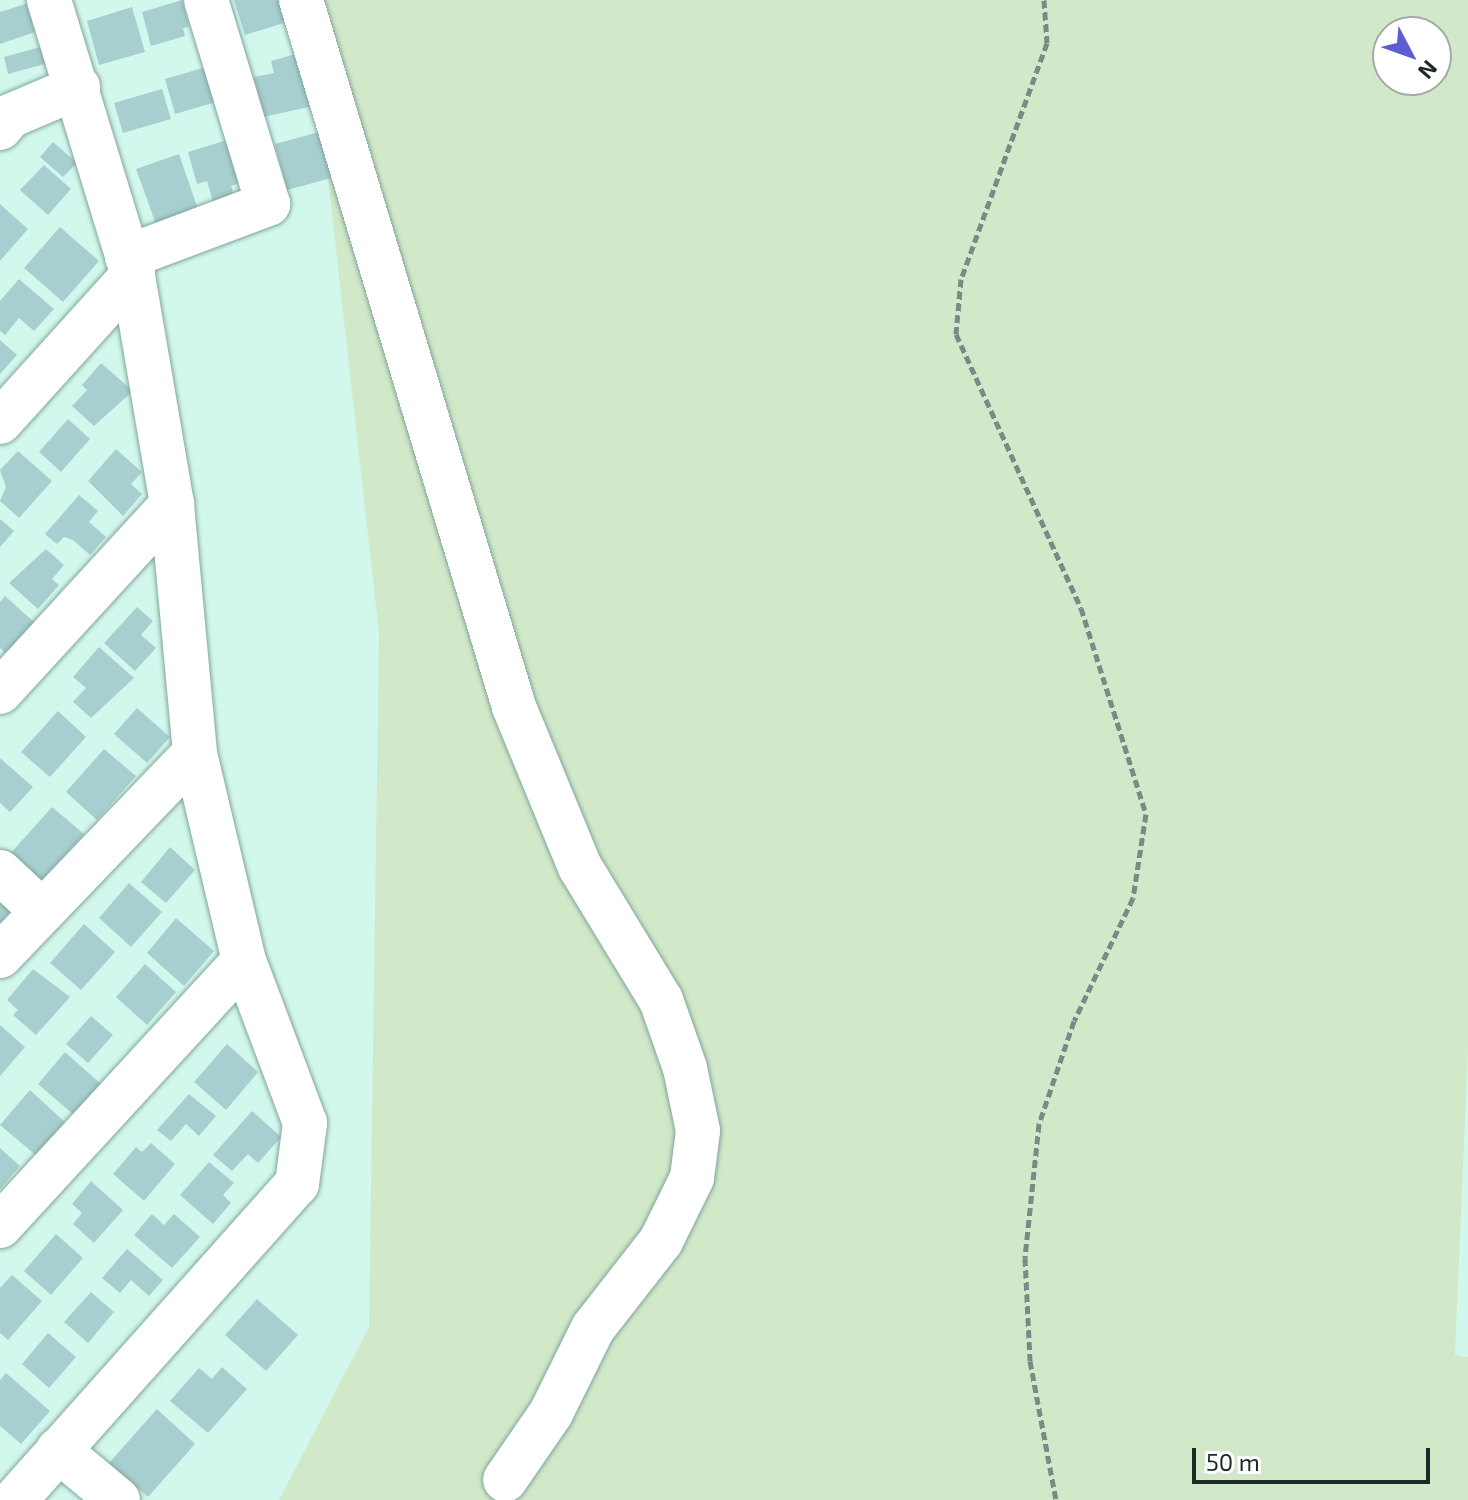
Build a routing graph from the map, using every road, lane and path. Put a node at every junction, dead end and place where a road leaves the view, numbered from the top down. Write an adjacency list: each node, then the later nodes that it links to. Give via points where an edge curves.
1 (49, 0): 5 (street)
2 (206, 0): 7 (street, via 268,204)
3 (301, 0): 18 (street, via 514,707 580,867 661,1000 685,1068 698,1131 692,1178 661,1241 593,1328 551,1413)
4 (1044, 0): 21 (path, via 1047,43 961,279 956,334 1081,608 1146,814 1133,898 1074,1021 1039,1124 1025,1258 1030,1361)
5 (78, 87): 6 (street); 7 (street)
6 (3, 113)
7 (130, 266): 8 (street); 9 (street)
8 (0, 422)
9 (172, 504): 10 (street); 11 (street)
10 (0, 692)
11 (195, 753): 13 (street); 15 (street)
12 (0, 872): 13 (street)
13 (41, 910): 14 (street)
14 (0, 956)
15 (244, 961): 16 (street); 17 (street, via 305,1123 297,1184)
16 (0, 1226)
17 (58, 1450): 19 (street); 20 (street)
18 (505, 1480)
19 (15, 1500)
20 (118, 1500)
21 (1056, 1500)

